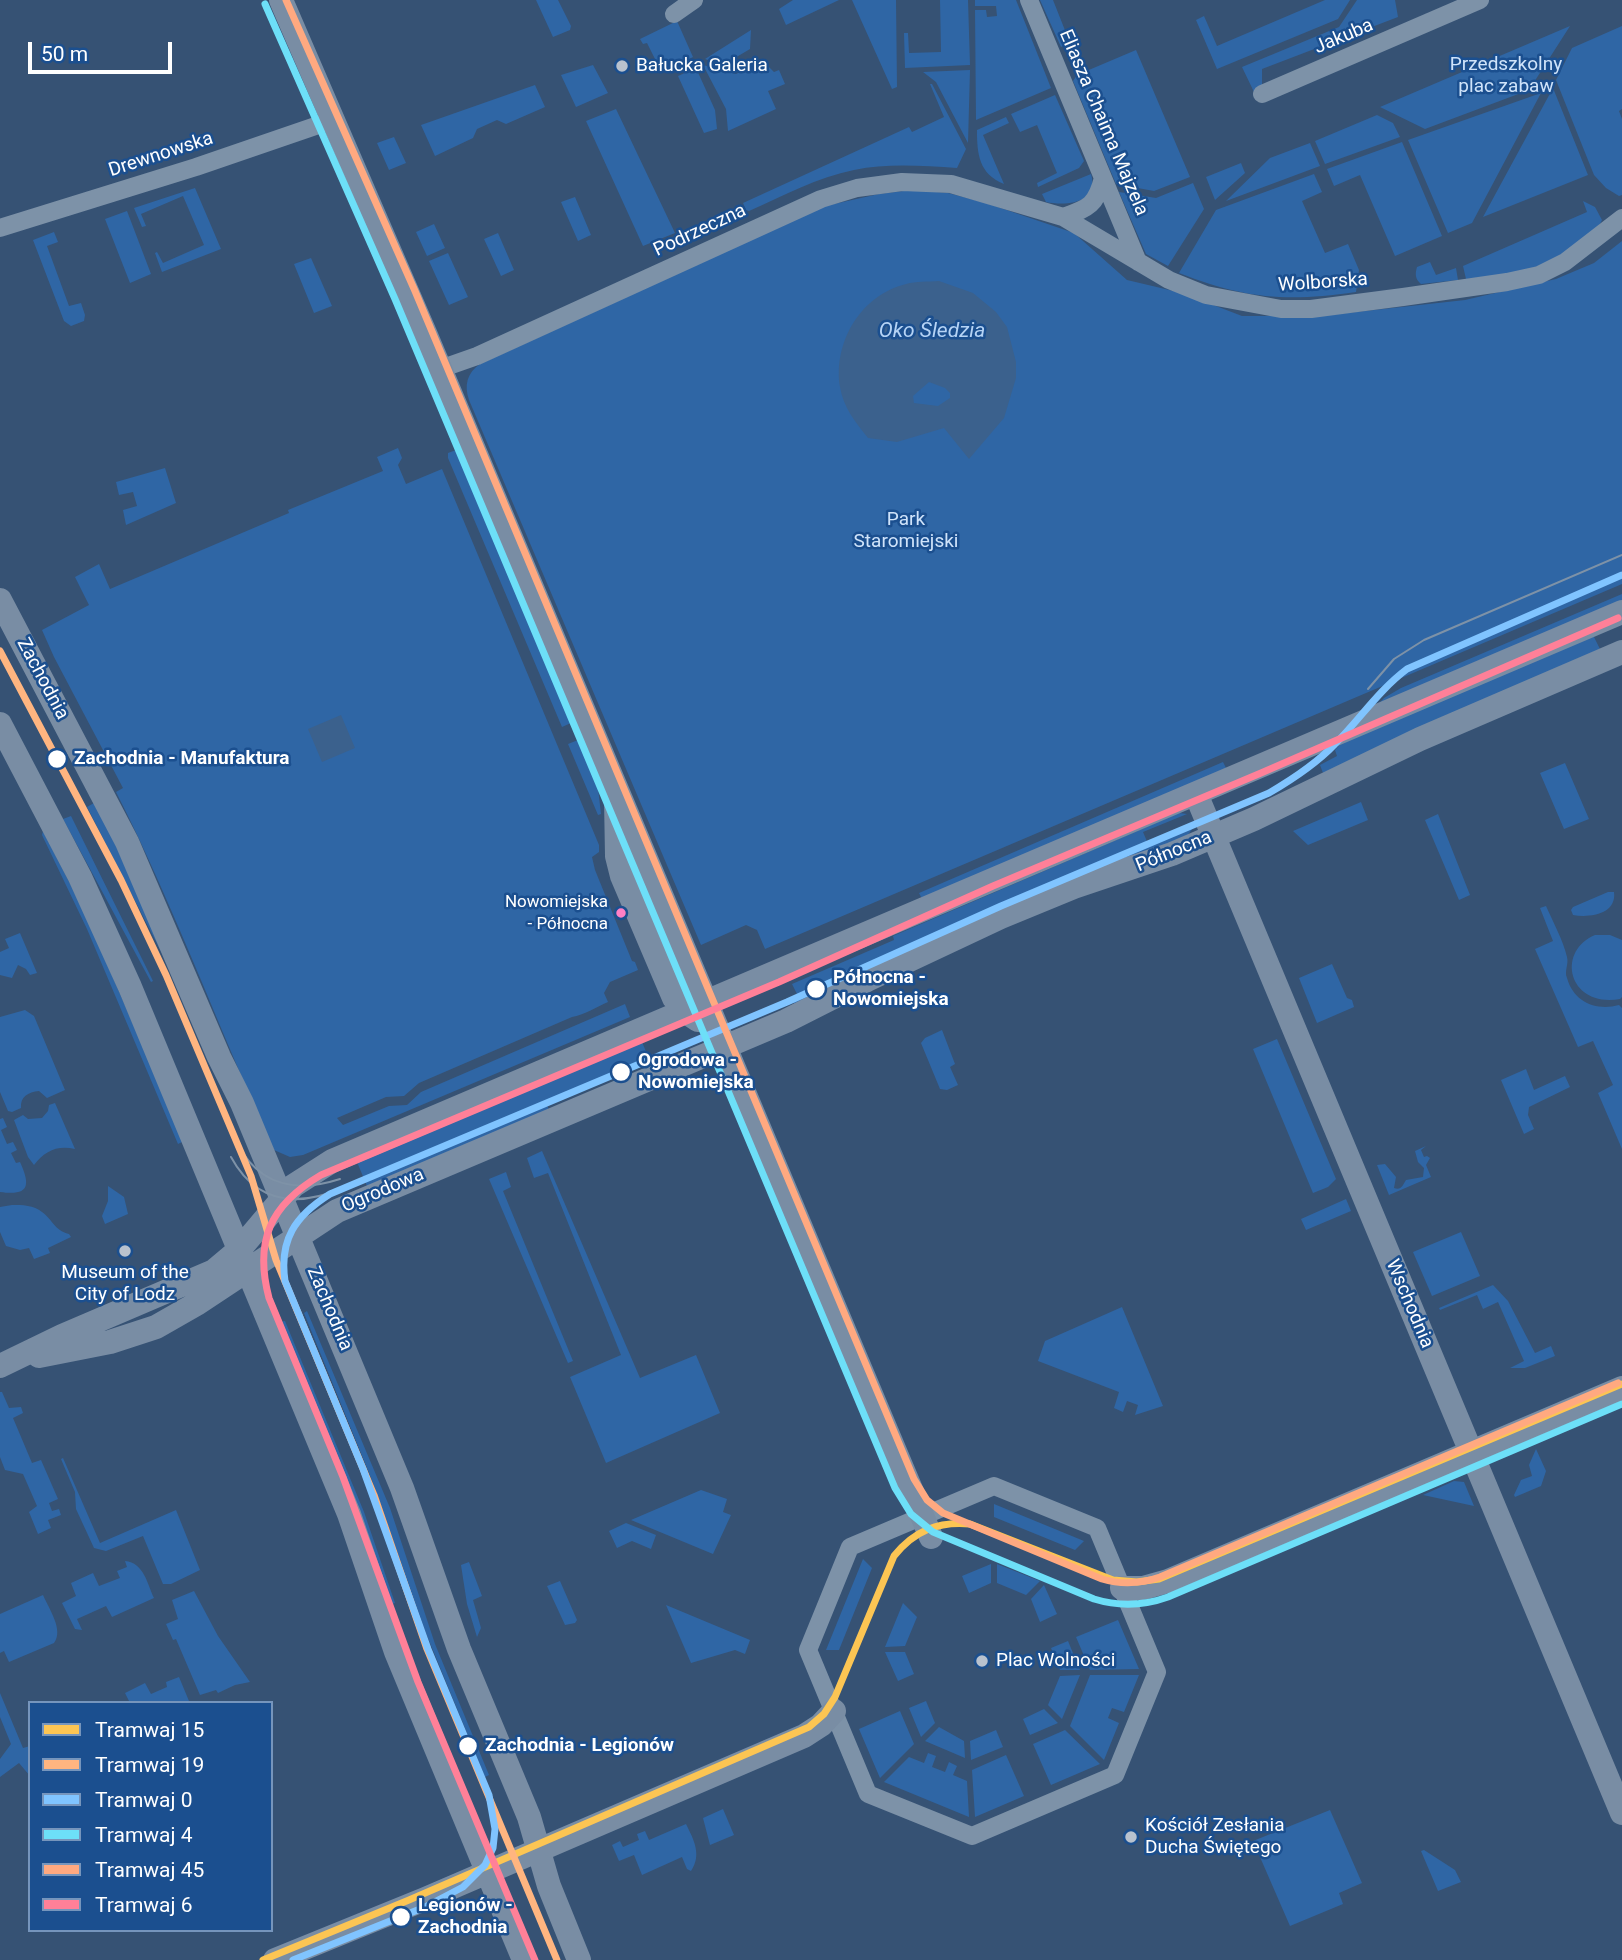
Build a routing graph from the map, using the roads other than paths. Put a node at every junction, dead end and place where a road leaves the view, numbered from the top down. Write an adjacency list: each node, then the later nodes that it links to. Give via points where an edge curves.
1 (281, 0): 7 (main road)
2 (694, 0): 5 (street)
3 (1029, 0): 8 (street, Eliasza Chaima Majzela)
4 (1480, 0): 6 (street, Jakuba)
5 (674, 14)
6 (1262, 94)
7 (333, 120): 12 (street, Drewnowska); 14 (main road)
8 (1103, 178): 10 (street, via 1092,205); 13 (street, Eliasza Chaima Majzela)
9 (989, 194): 10 (street, Wolborska); 14 (street, Podrzeczna, via 932,182 850,190)
10 (1063, 216): 13 (street, Wolborska)
11 (1622, 218): 13 (street, Wolborska, via 1566,262 1539,275 1311,309 1270,308 1206,295)
12 (0, 228)
13 (1138, 262)
14 (440, 369): 21 (main road, via 611,775)
15 (0, 600): 23 (main road, Zachodnia, via 127,842)
16 (1622, 612): 19 (main road)
17 (1622, 652): 20 (main road, Północna, via 1420,739)
18 (0, 724): 25 (main road, via 102,923)
19 (1196, 794): 20 (main road, Wschodnia); 21 (main road)
20 (1213, 836): 22 (main road, Północna, via 1001,917); 28 (main road, Wschodnia)
21 (696, 1007): 22 (main road); 23 (main road, Ogrodowa, via 332,1161 302,1178)
22 (725, 1047): 24 (main road, Ogrodowa, via 337,1211); 29 (main road)
23 (282, 1198): 24 (main road, Zachodnia); 25 (main road, Ogrodowa)
24 (298, 1235): 25 (main road, Ogrodowa); 33 (main road, Zachodnia, via 409,1505 459,1649)
25 (243, 1260): 26 (main road, Ogrodowa); 34 (main road, via 349,1514 396,1652)
26 (6, 1364)
27 (1622, 1388): 28 (main road)
28 (1471, 1452): 30 (main road, via 1168,1581); 32 (main road, Wschodnia)
29 (927, 1526): 30 (street, via 993,1486 1097,1528); 31 (street, via 850,1547 808,1650)
30 (1122, 1588): 31 (street, via 1157,1672 1115,1775 1104,1780 972,1836 869,1794)
31 (834, 1711): 33 (main road, via 804,1736)
32 (1622, 1812)
33 (538, 1850): 34 (main road); 37 (main road, Zachodnia)
34 (487, 1872): 35 (main road); 36 (main road)
35 (275, 1960)
36 (524, 1960)
37 (579, 1960)

